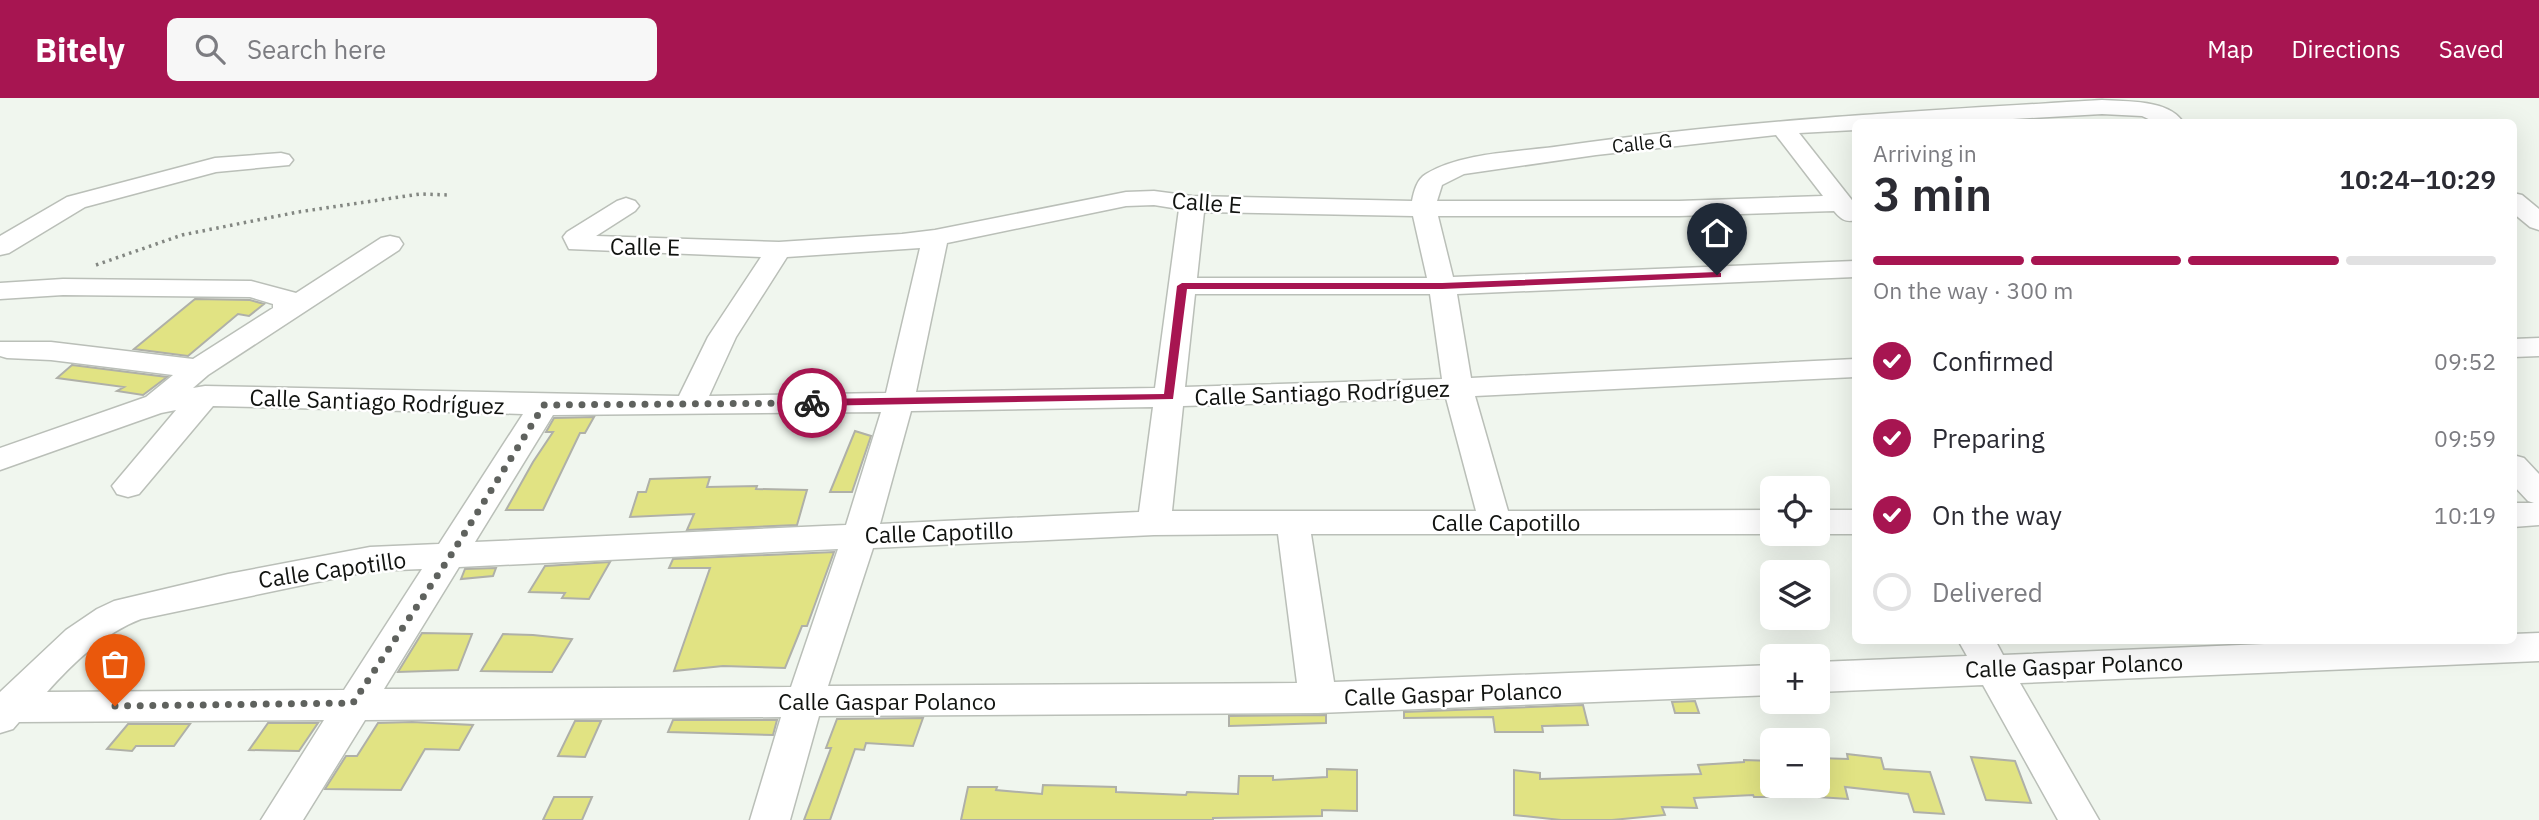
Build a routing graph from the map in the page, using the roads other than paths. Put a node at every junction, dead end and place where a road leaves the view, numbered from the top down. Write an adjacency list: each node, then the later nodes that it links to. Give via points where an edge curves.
1 (1918, 119): 2 (street, Calle G, via 2102,107 2147,110)
2 (2166, 119)
3 (1852, 123): 4 (street, Calle G)
4 (1782, 127): 11 (street, Calle G, via 1458,168 1432,180); 12 (street)
5 (281, 160): 16 (street, via 215,165 76,202)
6 (2539, 196): 7 (street)
7 (2517, 198)
8 (2517, 202): 13 (street)
9 (1192, 204): 11 (street, Calle E); 14 (street, Calle E, via 1126,199); 19 (street)
10 (626, 206): 17 (street, Calle E, via 576,237 578,243)
11 (1424, 209): 12 (street, Calle E, via 1775,207); 20 (street)
12 (1848, 211)
13 (2539, 222)
14 (934, 238): 17 (street, Calle E); 30 (street)
15 (390, 244): 22 (street)
16 (0, 247)
17 (779, 250): 32 (street, via 722,337)
18 (1852, 269): 20 (street)
19 (1182, 286): 20 (street); 29 (street)
20 (1442, 286): 28 (street)
21 (0, 291): 22 (street, via 251,289 286,299)
22 (287, 309): 27 (street)
23 (2517, 348): 24 (street)
24 (2539, 348)
25 (7, 349): 27 (street, via 51,351)
26 (1852, 368): 28 (street, Calle Santiago Rodríguez)
27 (201, 382): 31 (street, Calle Santiago Rodríguez); 33 (street, Calle Santiago Rodríguez, via 156,404); 35 (street)
28 (1458, 388): 29 (street, Calle Santiago Rodríguez); 40 (street)
29 (1169, 397): 30 (street, Calle Santiago Rodríguez); 44 (street)
30 (899, 401): 32 (street, Calle Santiago Rodríguez); 45 (street)
31 (544, 405): 32 (street, Calle Santiago Rodríguez); 46 (street)
32 (689, 406)
33 (0, 459)
34 (2517, 470): 36 (street)
35 (128, 486)
36 (2539, 492)
37 (2539, 514): 38 (street)
38 (2517, 515)
39 (1293, 522): 40 (street, Calle Capotillo); 44 (street, Calle Capotillo); 51 (street)
40 (1496, 522): 41 (street, Calle Capotillo)
41 (1760, 522)
42 (1830, 522): 43 (street)
43 (1852, 522)
44 (1154, 523): 45 (street, Calle Capotillo)
45 (860, 536): 46 (street, Calle Capotillo); 52 (street)
46 (451, 555): 53 (street); 54 (street, Calle Capotillo, via 370,559 244,582 112,617 74,643)
47 (2539, 647): 48 (street, Calle Gaspar Polanco)
48 (1984, 654): 49 (street, Calle Gaspar Polanco); 57 (street)
49 (1830, 675)
50 (1760, 681): 51 (street, Calle Gaspar Polanco)
51 (1318, 698): 52 (street, Calle Gaspar Polanco)
52 (804, 702): 53 (street, Calle Gaspar Polanco); 56 (street)
53 (353, 703): 54 (street, Calle Gaspar Polanco); 55 (street)
54 (3, 711)
55 (281, 820)
56 (770, 820)
57 (2079, 820)

